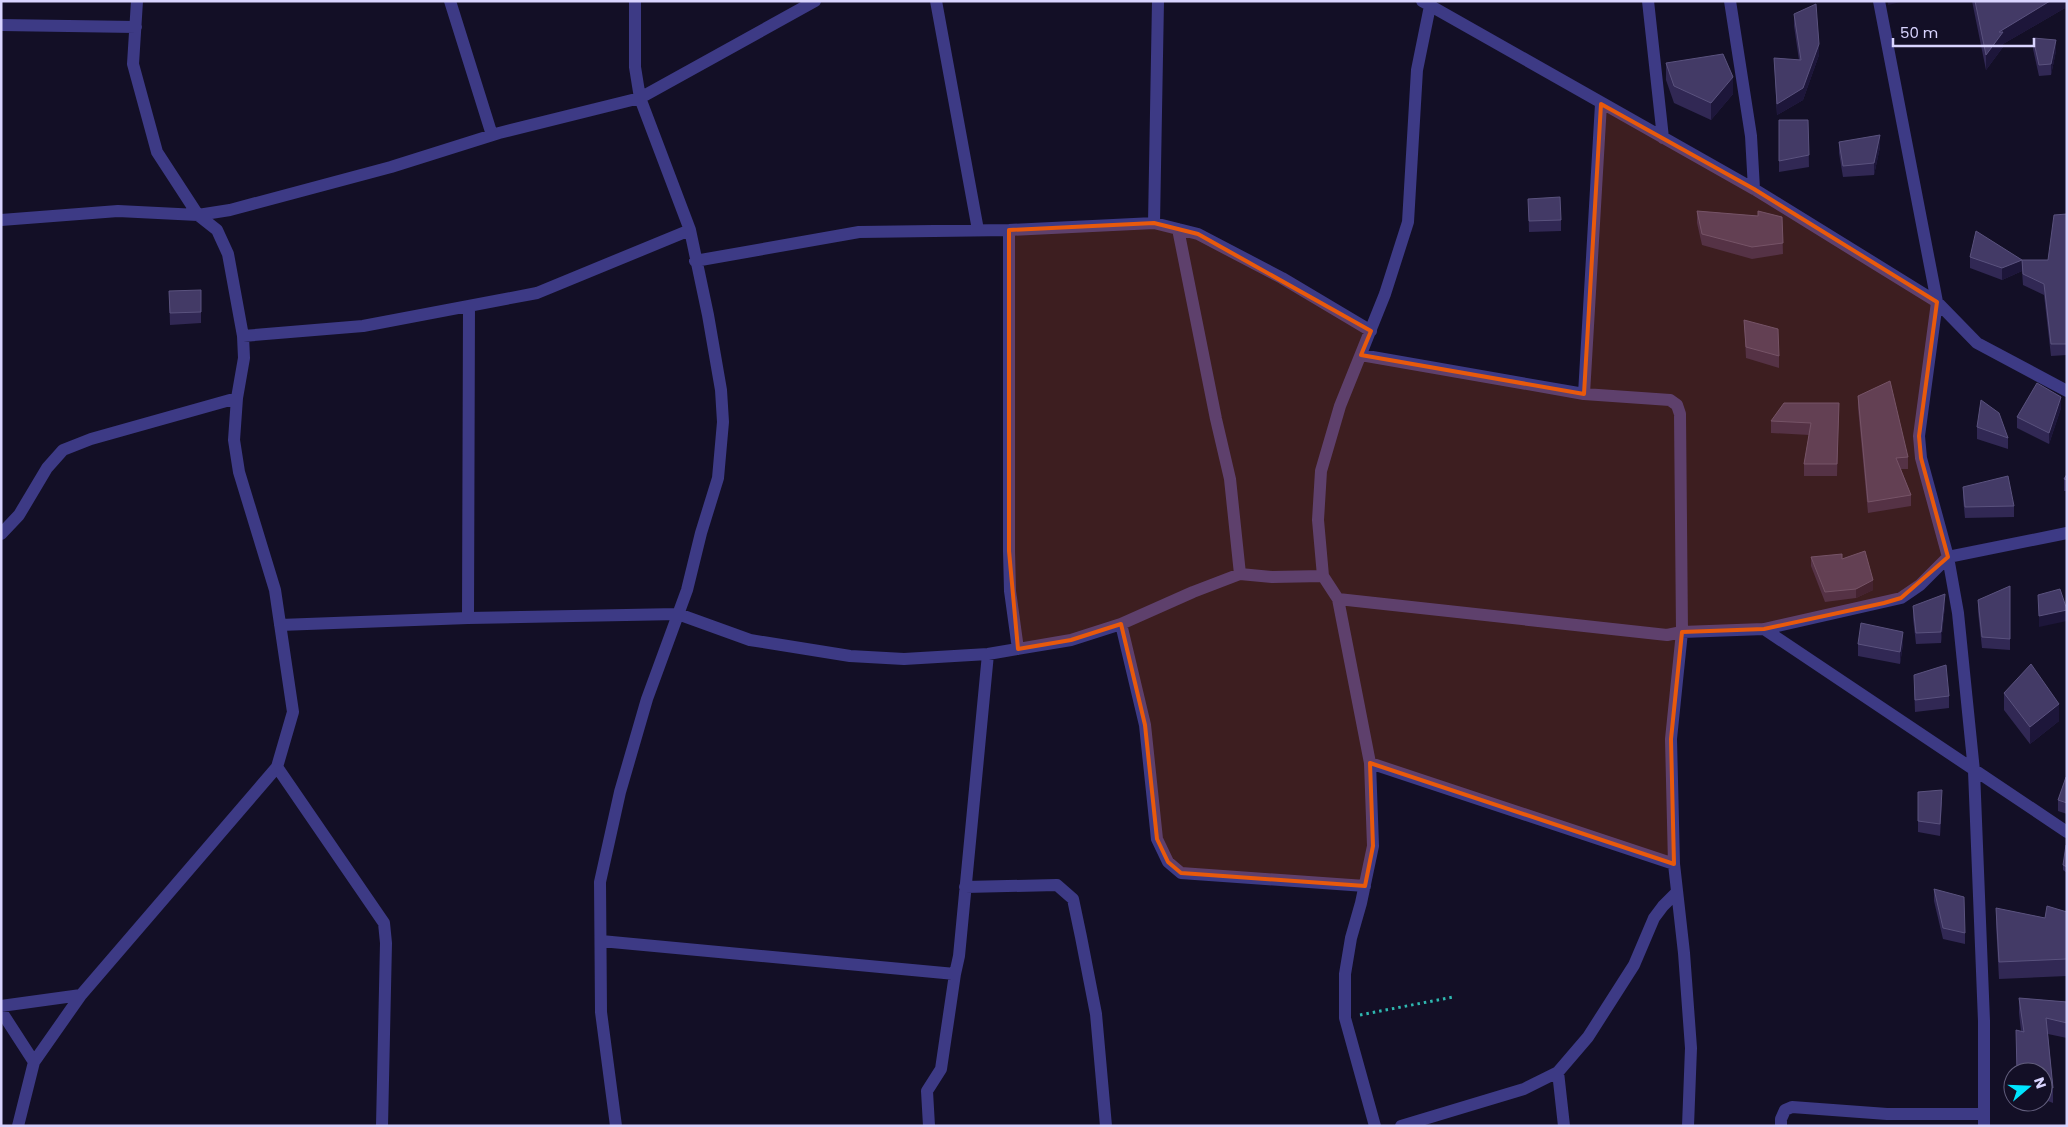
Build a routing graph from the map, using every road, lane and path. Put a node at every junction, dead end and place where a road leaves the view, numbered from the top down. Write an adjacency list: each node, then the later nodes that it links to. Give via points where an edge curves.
1 (137, 1): 12 (street)
2 (450, 1): 15 (street)
3 (635, 1): 13 (street, via 635,67)
4 (815, 1): 13 (street)
5 (936, 1): 23 (street)
6 (1158, 1): 20 (street)
7 (1648, 1): 16 (street)
8 (1730, 1): 17 (street, via 1751,136)
9 (1879, 1): 26 (street)
10 (1428, 3): 14 (street); 28 (street, via 1417,70 1408,222)
11 (1, 25): 12 (street)
12 (136, 27): 18 (street, via 134,64 157,152)
13 (640, 98): 15 (street); 22 (street)
14 (1602, 104): 16 (street); 32 (street)
15 (492, 135): 18 (street, via 391,167 230,210)
16 (1663, 138): 17 (street)
17 (1754, 189): 26 (street)
18 (198, 215): 19 (street, via 118,211); 29 (street, via 217,230 228,254)
19 (1, 220)
20 (1154, 223): 21 (street); 24 (street)
21 (1178, 229): 28 (street, via 1198,234 1282,278); 37 (street, via 1230,478)
22 (690, 230): 25 (street); 27 (street, via 537,292)
23 (978, 230): 24 (street); 25 (street, via 859,232)
24 (1009, 230): 46 (street, via 1009,551 1010,590)
25 (696, 261): 40 (street, via 721,390 723,422 718,478)
26 (1937, 302): 31 (street, via 1977,343); 36 (street, via 1919,436 1920,458)
27 (469, 306): 29 (street, via 363,326); 41 (street)
28 (1371, 331): 30 (street)
29 (243, 336): 33 (street, via 244,358)
30 (1362, 355): 32 (street); 38 (street, via 1340,406 1320,471 1318,520)
31 (2067, 391)
32 (1584, 394): 45 (street, via 1670,400 1677,405 1682,428)
33 (237, 398): 35 (street, via 90,439 63,450 47,468 19,515); 43 (street, via 234,440 238,472 275,590)
34 (2067, 533): 36 (street)
35 (1, 534)
36 (1948, 557): 44 (street, via 1901,598); 50 (street, via 1958,613)
37 (1240, 574): 38 (street); 42 (street)
38 (1323, 576): 39 (street)
39 (1338, 599): 45 (street, via 1667,635); 48 (street)
40 (678, 614): 41 (street); 47 (street, via 750,640 850,656 904,660); 56 (street, via 647,699 620,792 600,882)
41 (468, 618): 43 (street)
42 (1122, 624): 46 (street, via 1071,640); 53 (street, via 1145,725 1157,839 1168,862 1181,873)
43 (280, 625): 49 (street, via 293,712)
44 (1764, 629): 45 (street); 50 (street)
45 (1682, 632): 52 (street, via 1671,739)
46 (1018, 650): 47 (street)
47 (988, 654): 54 (street)
48 (1370, 763): 52 (street); 53 (street, via 1373,846)
49 (277, 767): 58 (street); 67 (street, via 384,922)
50 (1974, 771): 51 (street); 65 (street, via 1984,1021)
51 (2067, 832)
52 (1674, 864): 55 (street)
53 (1364, 886): 62 (street, via 1350,938 1345,974)
54 (965, 887): 57 (street); 70 (street, via 1057,885 1073,898 1096,1014)
55 (1677, 892): 64 (street, via 1654,918 1634,965 1588,1037); 74 (street, via 1691,1048)
56 (602, 941): 57 (street); 68 (street, via 601,1012)
57 (955, 974): 69 (street, via 941,1069 927,1091)
58 (81, 995): 60 (street); 63 (street)
59 (1453, 997): 62 (path)
60 (1, 1006)
61 (1, 1010): 63 (street)
62 (1345, 1018): 71 (street)
63 (34, 1062): 66 (street)
64 (1558, 1072): 72 (street, via 1524,1089); 73 (street)
65 (1984, 1120): 75 (street, via 1792,1107 1785,1110)
66 (18, 1126)
67 (382, 1126)
68 (616, 1126)
69 (929, 1126)
70 (1106, 1126)
71 (1375, 1126)
72 (1401, 1126)
73 (1564, 1126)
74 (1688, 1126)
75 (1781, 1126)

